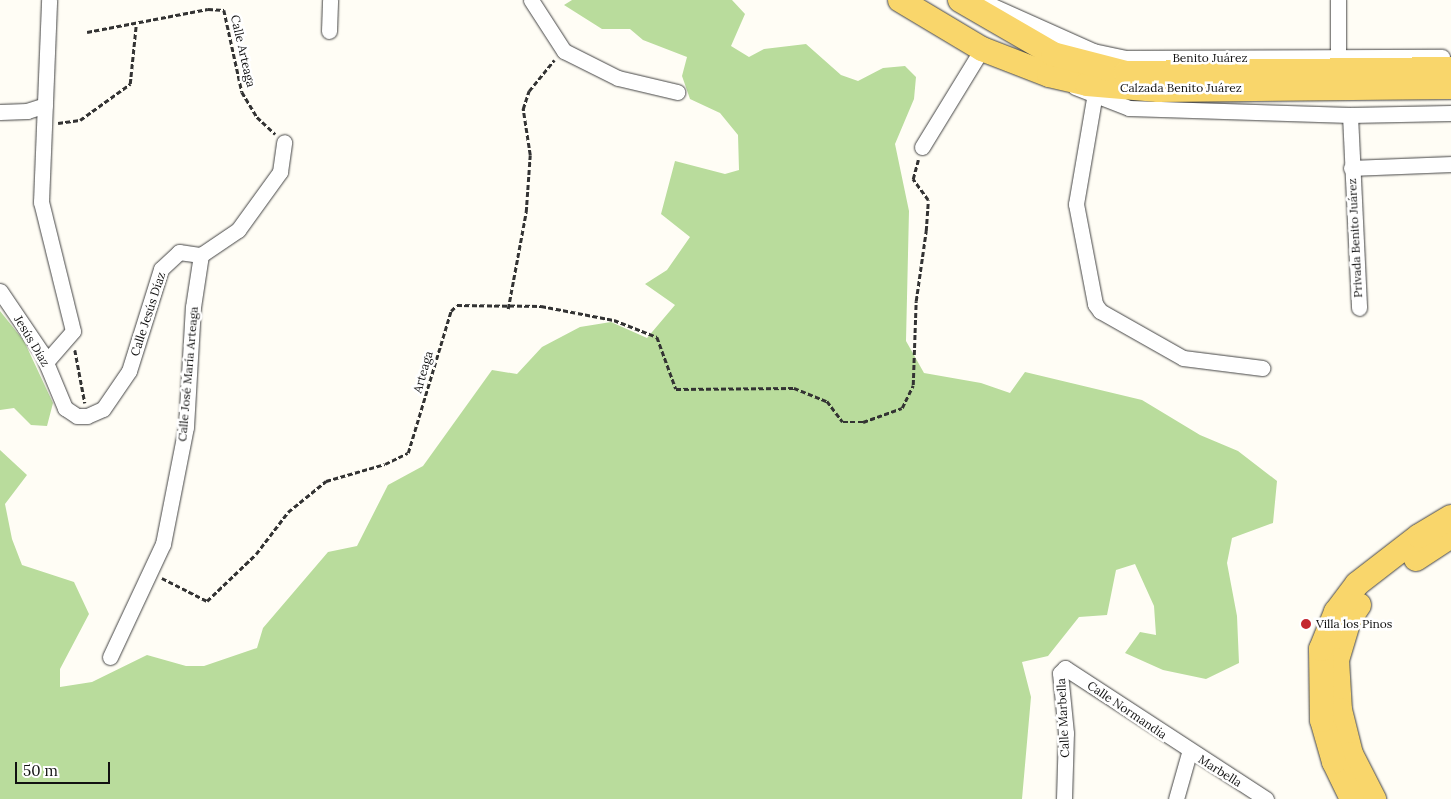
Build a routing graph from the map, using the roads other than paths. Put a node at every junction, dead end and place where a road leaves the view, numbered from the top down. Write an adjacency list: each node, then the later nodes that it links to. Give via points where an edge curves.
1 (49, 0): 16 (street, via 49,82)
2 (330, 0): 8 (street)
3 (531, 0): 14 (street, via 564,51 618,78)
4 (900, 0): 9 (main road, Calzada Benito Juárez)
5 (960, 0): 12 (main road, Calzada Benito Juárez, via 1053,54 1126,73)
6 (981, 0): 10 (street, Benito Juárez, via 1071,43 1127,58)
7 (1338, 0): 10 (street)
8 (329, 31)
9 (982, 48): 15 (main road, Calzada Benito Juárez); 21 (street)
10 (1338, 58): 11 (street, Benito Juárez)
11 (1451, 58)
12 (1451, 69)
13 (1451, 88): 15 (main road, Calzada Benito Juárez)
14 (677, 92)
15 (1096, 92): 19 (street, via 1130,108); 28 (street, via 1076,204 1100,311 1194,362)
16 (45, 105): 17 (street, via 27,111); 27 (street, via 41,202 73,331)
17 (0, 112)
18 (1451, 113): 19 (street)
19 (1350, 115): 23 (street, Privada Benito Juárez)
20 (284, 142): 24 (street, via 280,172 238,230)
21 (922, 146)
22 (1451, 164): 23 (street, Privada Benito Juárez)
23 (1352, 168): 26 (street, Privada Benito Juárez)
24 (201, 255): 29 (street, Calle Jesús Díaz, via 179,252 161,269 129,371 103,409 87,416 77,416); 32 (street, Calle José María Arteaga, via 193,307 186,427 163,544)
25 (4, 297): 27 (street, Jesús Díaz)
26 (1359, 308)
27 (46, 362): 29 (street, Jesús Díaz)
28 (1262, 368)
29 (64, 408)
30 (1451, 517): 38 (main road, via 1419,536 1357,584 1336,612 1321,649 1322,720 1334,762)
31 (1451, 536): 39 (main road, via 1368,594 1349,620 1337,660 1340,710 1351,754)
32 (110, 657)
33 (1064, 668): 34 (street, Calle Normandia); 35 (street, Calle Marbella, via 1060,673 1066,733)
34 (1190, 752): 36 (street, Marbella); 37 (street, Marbella)
35 (1064, 799)
36 (1176, 799)
37 (1266, 799)
38 (1352, 799)
39 (1374, 799)

